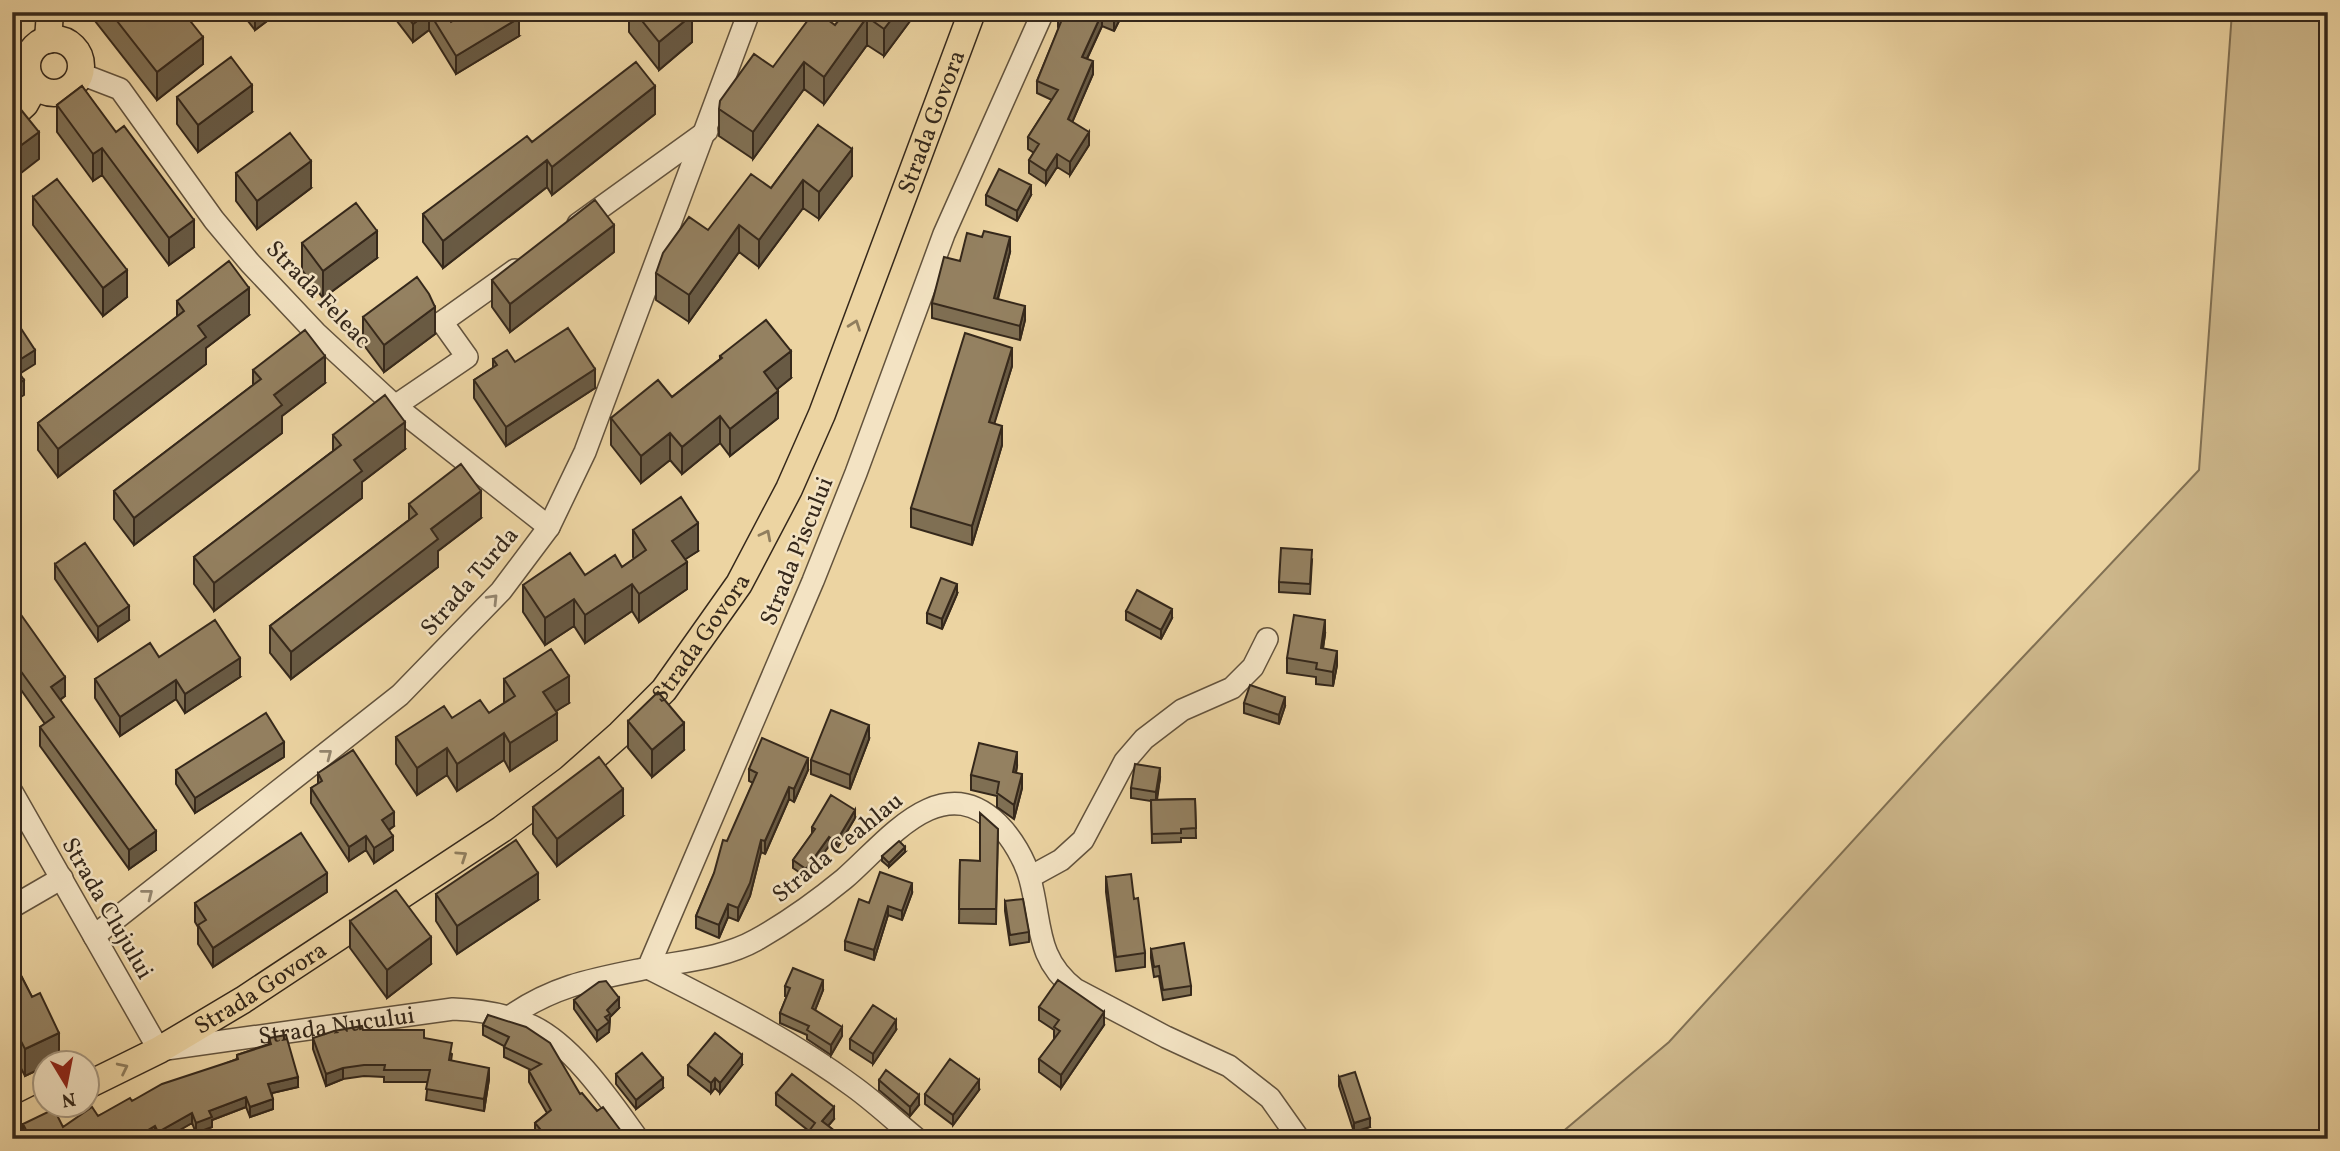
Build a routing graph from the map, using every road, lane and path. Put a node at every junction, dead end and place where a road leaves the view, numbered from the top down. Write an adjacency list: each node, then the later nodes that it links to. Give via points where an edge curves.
1 (50, 12): 5 (main road)
2 (749, 12): 9 (street, Strada Turda)
3 (972, 12): 22 (main road, Strada Govora, one-way to 3, via 502,829 569,779 664,690 739,584 789,489 822,414)
4 (1043, 12): 20 (street, Strada Piscului, via 944,234 818,569)
5 (48, 40): 6 (main road, via 75,47); 7 (main road, via 32,50 28,59)
6 (81, 74): 7 (main road, via 67,91 45,92); 12 (street, Strada Feleac, via 120,89 250,263)
7 (35, 86): 8 (main road)
8 (12, 116)
9 (707, 131): 10 (street); 13 (street, Strada Turda, via 585,452)
10 (564, 235)
11 (530, 258): 12 (street, via 442,322 467,356)
12 (395, 406): 13 (street, Strada Feleac)
13 (549, 527): 19 (street, Strada Turda, one-way to 13, via 400,695 501,591)
14 (1267, 639): 16 (street, via 1253,667 1232,688 1182,710 1144,739 1125,761 1083,840 1061,860)
15 (12, 792): 17 (street, Strada Clujului)
16 (1030, 877): 20 (street, Strada Ceahlau, via 998,824 977,808 950,804 919,813 808,909 754,942 726,953); 28 (street, Strada Ceahlau, via 1043,944 1062,979 1247,1078 1269,1098)
17 (62, 878): 18 (street); 19 (street, Strada Clujului)
18 (12, 907)
19 (94, 936): 22 (street, Strada Clujului)
20 (648, 968): 21 (street, via 562,988); 27 (street, via 773,1035 853,1087)
21 (509, 1017): 22 (street, Strada Nucului, via 453,1009); 26 (street, Strada Nucului, via 558,1043)
22 (159, 1050): 23 (main road, Strada Nucului, one-way to 22)
23 (102, 1078)
24 (32, 1112): 25 (main road)
25 (12, 1122)
26 (638, 1139)
27 (917, 1139)
28 (1299, 1139)

